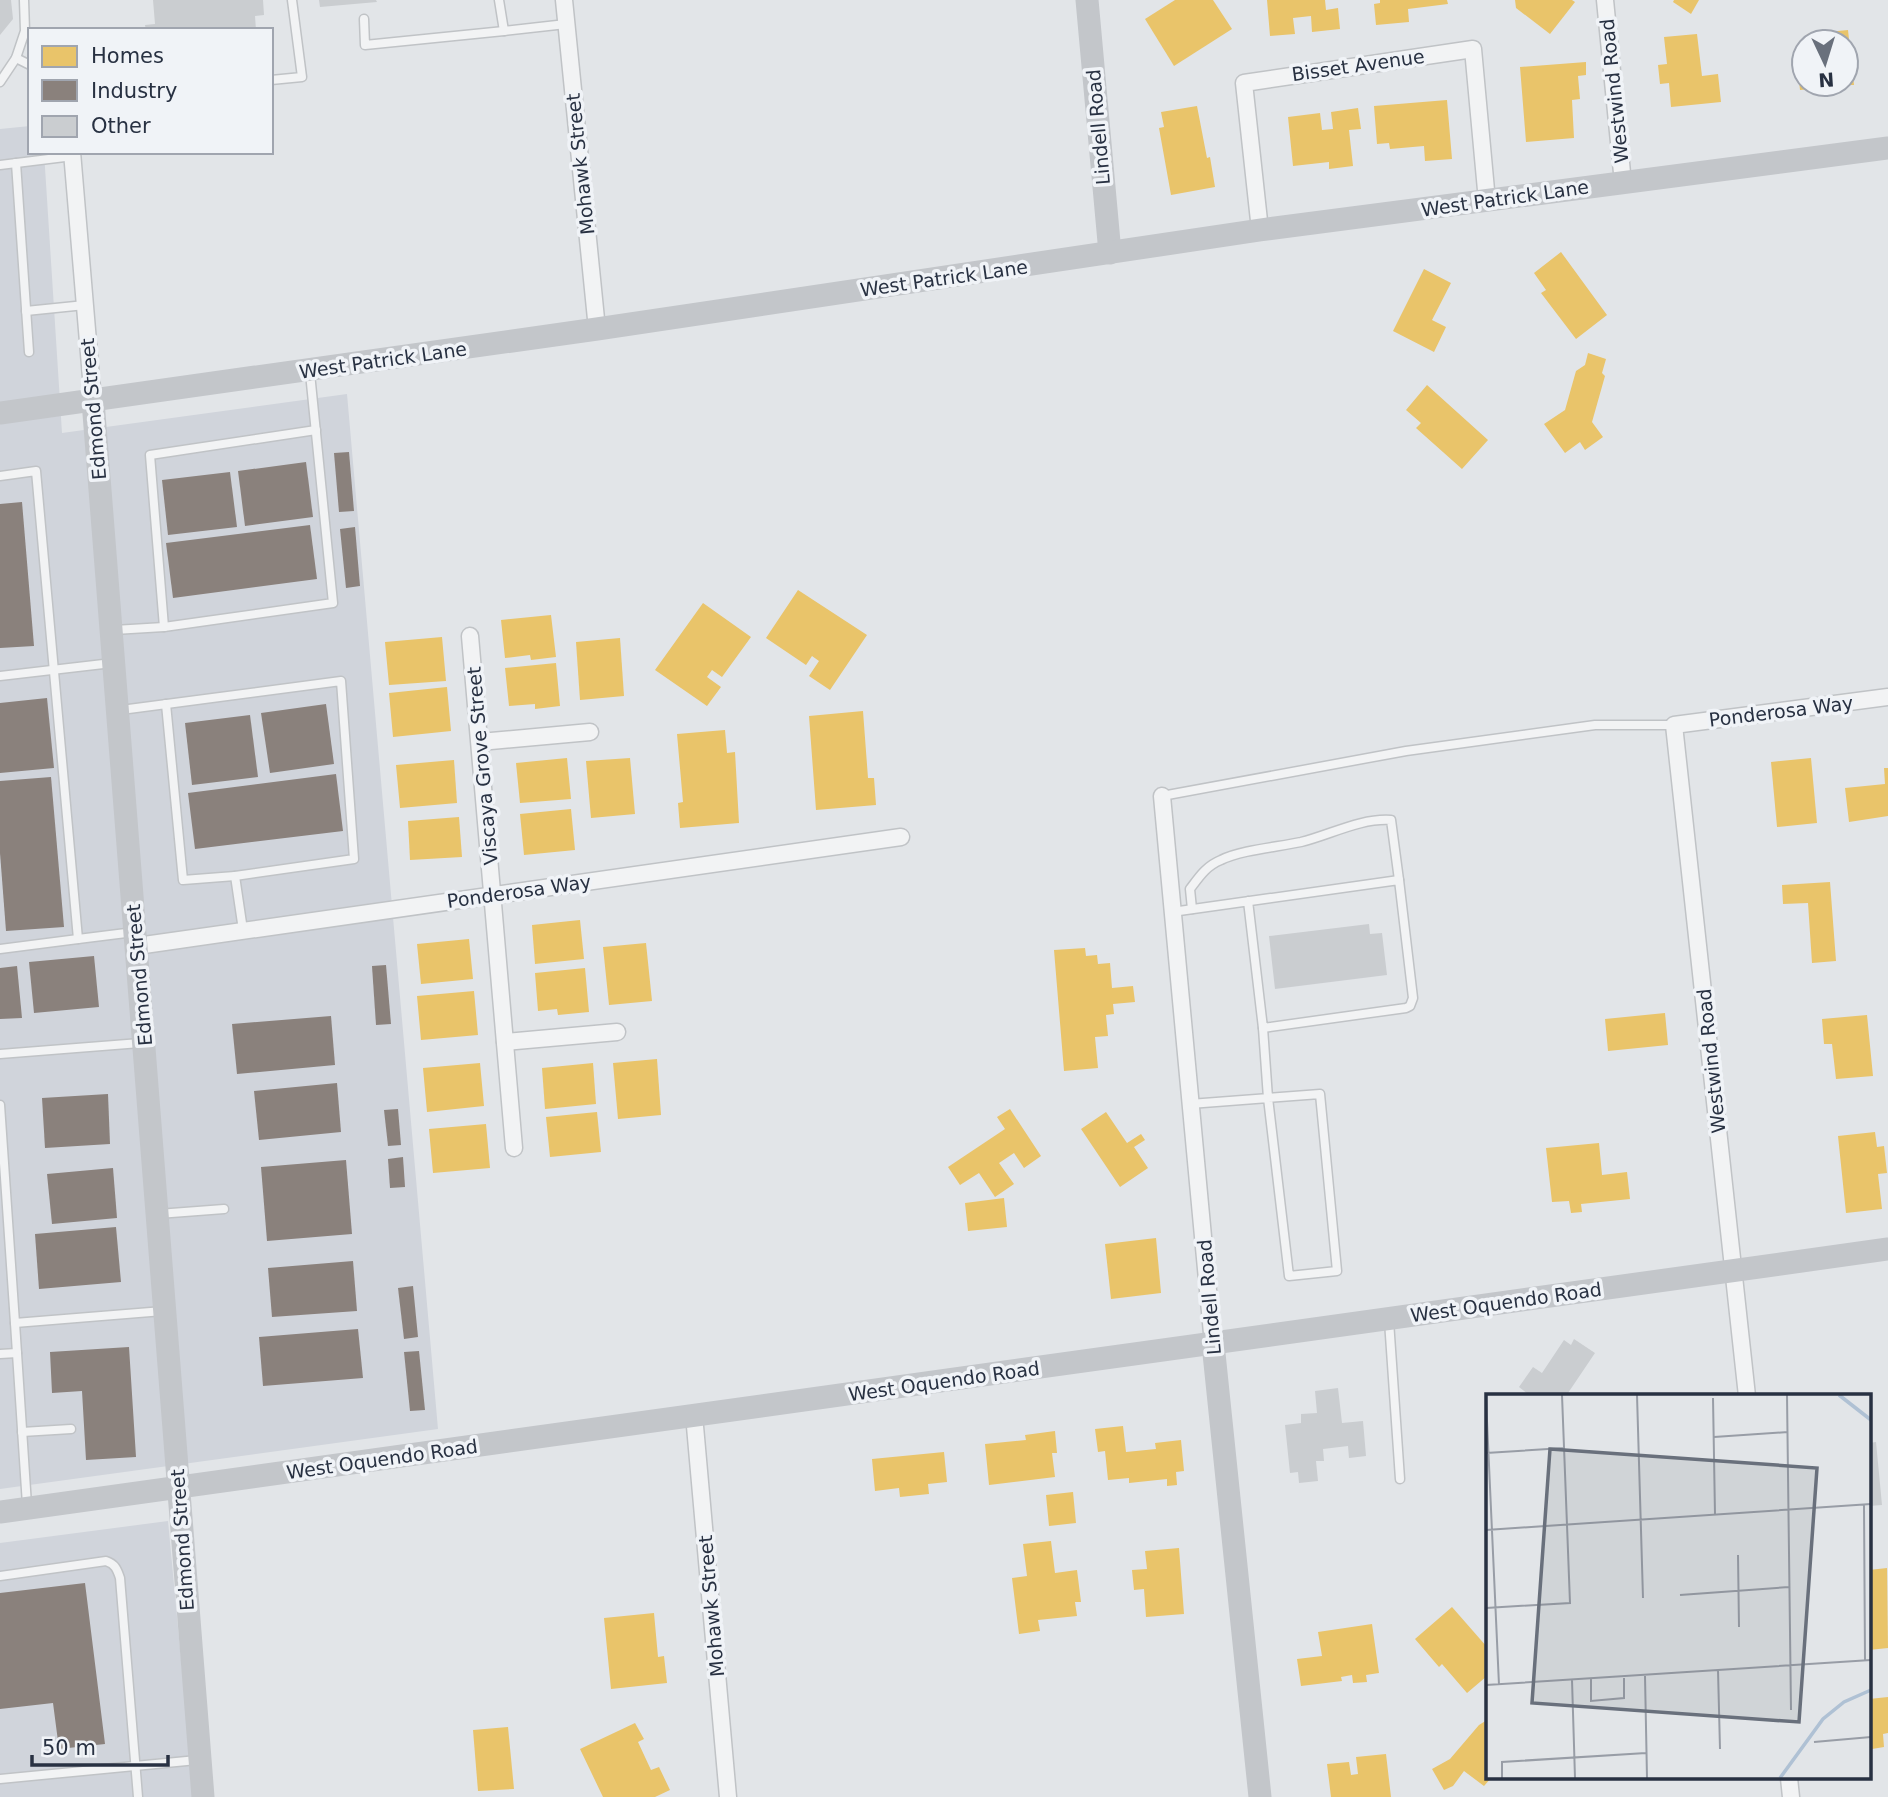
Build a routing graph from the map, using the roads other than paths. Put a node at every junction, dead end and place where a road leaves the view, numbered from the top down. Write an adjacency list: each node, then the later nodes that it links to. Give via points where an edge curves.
1 (24, 0): 10 (lane, via 25,31)
2 (292, 0): 12 (lane, via 302,77)
3 (499, 0): 9 (lane)
4 (564, 0): 8 (street, Mohawk Street)
5 (1087, 0): 21 (street, Lindell Road)
6 (1605, 0): 18 (street, Westwind Road)
7 (364, 19): 9 (lane, via 365,45)
8 (566, 24): 9 (lane); 24 (street, Mohawk Street)
9 (504, 31)
10 (16, 58): 11 (lane); 13 (lane)
11 (28, 64)
12 (273, 80)
13 (0, 82)
14 (1888, 148): 18 (street, West Patrick Lane)
15 (73, 154): 16 (lane); 22 (street, Edmond Street)
16 (16, 163): 17 (lane); 23 (lane)
17 (0, 165)
18 (1623, 183): 19 (street, West Patrick Lane)
19 (1487, 201): 20 (street, West Patrick Lane); 20 (street, Bisset Avenue, via 1473,49 1244,83)
20 (1259, 230): 21 (street, West Patrick Lane)
21 (1110, 253): 24 (street, West Patrick Lane)
22 (85, 305): 23 (lane); 27 (street, Edmond Street)
23 (26, 311): 25 (lane)
24 (597, 329): 26 (street, West Patrick Lane)
25 (29, 352)
26 (310, 370): 27 (street, West Patrick Lane); 29 (lane)
27 (93, 401): 28 (street, West Patrick Lane); 32 (street, Edmond Street)
28 (0, 412)
29 (316, 430): 31 (lane, via 150,455); 31 (lane, via 333,603)
30 (0, 476): 35 (lane, via 36,471)
31 (164, 626): 32 (lane)
32 (111, 630): 34 (street, Edmond Street)
33 (471, 636): 42 (street, Viscaya Grove Street)
34 (114, 663): 35 (lane); 39 (street, Edmond Street)
35 (55, 669): 36 (lane); 52 (lane)
36 (0, 676)
37 (1888, 697): 40 (street, Ponderosa Way)
38 (166, 704): 39 (lane); 45 (lane, via 183,880); 45 (lane, via 341,681 354,859)
39 (118, 711): 53 (street, Edmond Street)
40 (1674, 725): 43 (lane, via 1582,726 1406,751); 68 (street, Westwind Road)
41 (590, 732): 42 (street)
42 (480, 742): 47 (street, Viscaya Grove Street)
43 (1161, 796): 50 (street, Lindell Road)
44 (901, 837): 47 (street, Ponderosa Way)
45 (235, 876): 51 (lane)
46 (1399, 880): 48 (lane); 49 (lane, via 1391,820 1381,820 1222,859 1205,869 1190,890); 55 (lane, via 1413,998 1410,1006)
47 (493, 895): 51 (street, Ponderosa Way); 58 (street, Viscaya Grove Street)
48 (1248, 901): 49 (lane); 55 (lane)
49 (1192, 909): 50 (lane)
50 (1172, 912): 61 (street, Lindell Road)
51 (243, 930): 53 (street, Ponderosa Way)
52 (78, 939): 53 (lane); 54 (lane)
53 (136, 939): 57 (street, Edmond Street)
54 (0, 949)
55 (1263, 1027): 60 (lane)
56 (617, 1032): 58 (street)
57 (144, 1042): 59 (lane); 66 (street, Edmond Street)
58 (505, 1042): 63 (street, Viscaya Grove Street)
59 (0, 1054)
60 (1268, 1098): 60 (lane, via 1320,1094 1337,1271 1289,1276); 61 (lane)
61 (1191, 1104): 72 (street, Lindell Road)
62 (0, 1105): 64 (lane)
63 (514, 1148)
64 (2, 1155): 71 (lane)
65 (224, 1209): 66 (lane)
66 (158, 1214): 69 (street, Edmond Street)
67 (1888, 1250): 68 (street, West Oquendo Road)
68 (1734, 1270): 70 (street, West Oquendo Road); 75 (street, Westwind Road)
69 (166, 1311): 71 (lane); 80 (street, Edmond Street)
70 (1389, 1319): 72 (street, West Oquendo Road); 79 (lane)
71 (15, 1323): 73 (lane)
72 (1213, 1344): 76 (street, West Oquendo Road); 90 (street, Lindell Road)
73 (17, 1353): 74 (lane); 78 (lane)
74 (0, 1354)
75 (1748, 1394)
76 (694, 1416): 80 (street, West Oquendo Road); 89 (street, Mohawk Street)
77 (71, 1429): 78 (lane)
78 (22, 1432): 81 (lane)
79 (1400, 1479)
80 (178, 1488): 81 (street, West Oquendo Road); 84 (street, Edmond Street)
81 (27, 1508): 82 (street, West Oquendo Road)
82 (0, 1512)
83 (0, 1576): 85 (lane, via 113,1563 120,1578)
84 (200, 1760): 85 (lane); 88 (street, Edmond Street)
85 (135, 1766): 86 (lane); 87 (lane)
86 (0, 1779)
87 (138, 1797)
88 (203, 1797)
89 (729, 1797)
90 (1259, 1797)

